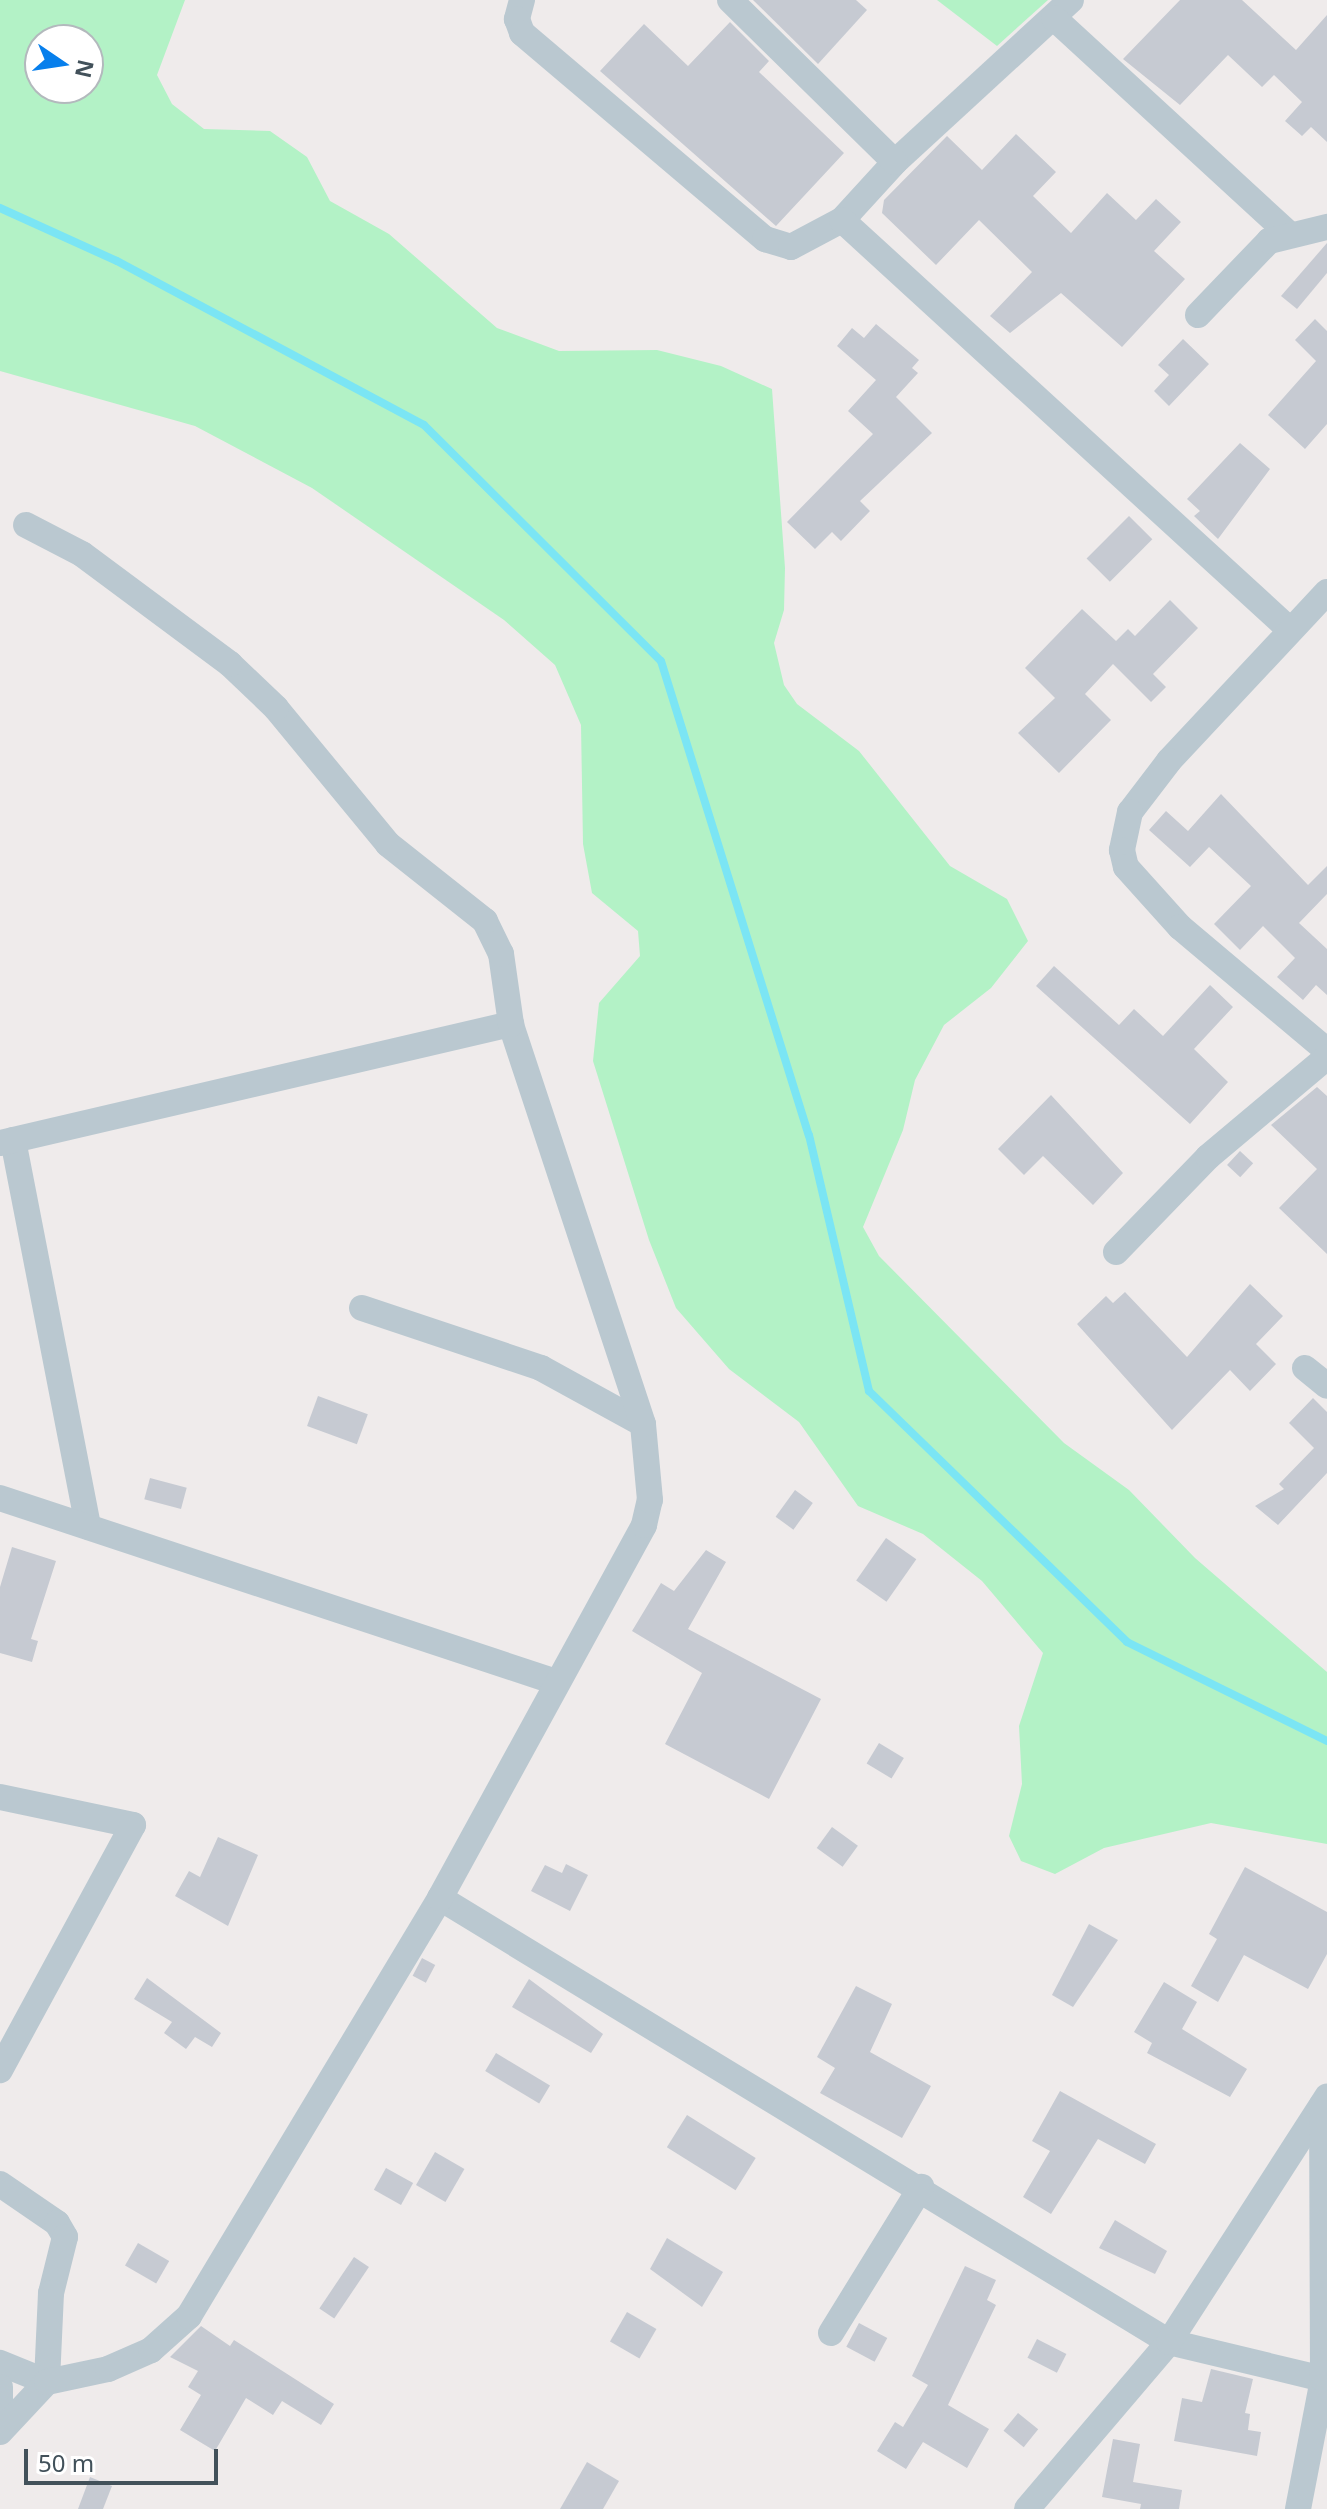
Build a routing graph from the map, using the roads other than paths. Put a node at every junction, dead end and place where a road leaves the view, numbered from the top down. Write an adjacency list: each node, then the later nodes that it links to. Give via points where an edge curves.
1 (522, 0): 5 (street, via 517,19 522,33 765,239 791,247)
2 (730, 0): 4 (street)
3 (1063, 9): 4 (street); 7 (street)
4 (895, 162): 5 (street)
5 (842, 220): 11 (street)
6 (1327, 227): 7 (street)
7 (1289, 234): 8 (street, via 1255,251)
8 (1198, 315)
9 (26, 525): 12 (street, via 82,554 230,664 276,708 388,844 485,921 501,954)
10 (1327, 592): 11 (street)
11 (1290, 630): 13 (street, via 1130,812 1122,850 1126,867 1180,927)
12 (511, 1024): 14 (street); 19 (street)
13 (1327, 1054): 15 (street, via 1208,1157)
14 (6, 1141): 21 (street)
15 (1116, 1252)
16 (362, 1308): 19 (street, via 541,1368)
17 (1305, 1368): 18 (street)
18 (1327, 1386)
19 (643, 1424): 22 (street, via 650,1500 644,1525)
20 (0, 1498): 21 (street)
21 (88, 1527): 22 (street)
22 (556, 1682): 24 (street)
23 (0, 1797): 25 (street, via 133,1825)
24 (440, 1898): 28 (street, via 748,2089); 33 (street, via 189,2316 151,2350 108,2369)
25 (0, 2070)
26 (1324, 2101): 30 (street); 32 (street)
27 (0, 2184): 33 (street, via 57,2223 65,2237 51,2293)
28 (921, 2187): 29 (street); 30 (street)
29 (831, 2333)
30 (1169, 2342): 32 (street); 37 (street)
31 (0, 2363): 33 (street)
32 (1325, 2380): 38 (street)
33 (47, 2382): 36 (street)
34 (0, 2387): 35 (street)
35 (0, 2417)
36 (0, 2432)
37 (1027, 2509)
38 (1298, 2509)

